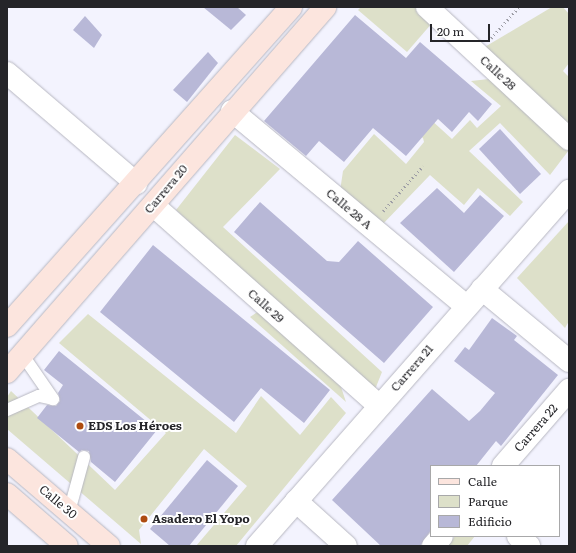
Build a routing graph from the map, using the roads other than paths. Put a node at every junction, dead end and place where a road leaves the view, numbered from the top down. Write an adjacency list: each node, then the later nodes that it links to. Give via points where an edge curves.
1 (291, 7): 7 (main road)
2 (325, 7): 5 (main road, Carrera 20)
3 (427, 7): 6 (street, Calle 28)
4 (7, 73): 7 (street)
5 (232, 111): 9 (main road, Carrera 20); 11 (street, Calle 28 A)
6 (569, 139)
7 (136, 183): 12 (main road)
8 (569, 191): 10 (street, Carrera 21)
9 (153, 205): 13 (main road, Carrera 20); 17 (street, Calle 29)
10 (482, 288): 11 (street, Carrera 21); 14 (street)
11 (466, 306): 17 (street, Carrera 21)
12 (7, 326)
13 (22, 354): 15 (main road, Carrera 20); 18 (lane, via 53,399 39,396)
14 (569, 361)
15 (7, 372)
16 (569, 390): 21 (street, Carrera 22)
17 (380, 406): 23 (street, Carrera 21)
18 (7, 410)
19 (84, 457): 24 (lane)
20 (7, 459): 24 (main road, Calle 30)
21 (504, 465)
22 (7, 494): 27 (main road)
23 (296, 501): 29 (street, Carrera 21); 30 (street)
24 (69, 512): 28 (main road, Calle 30)
25 (441, 537): 31 (street)
26 (519, 537): 32 (street)
27 (67, 546)
28 (109, 546)
29 (257, 546)
30 (346, 546)
31 (434, 546)
32 (529, 546)

